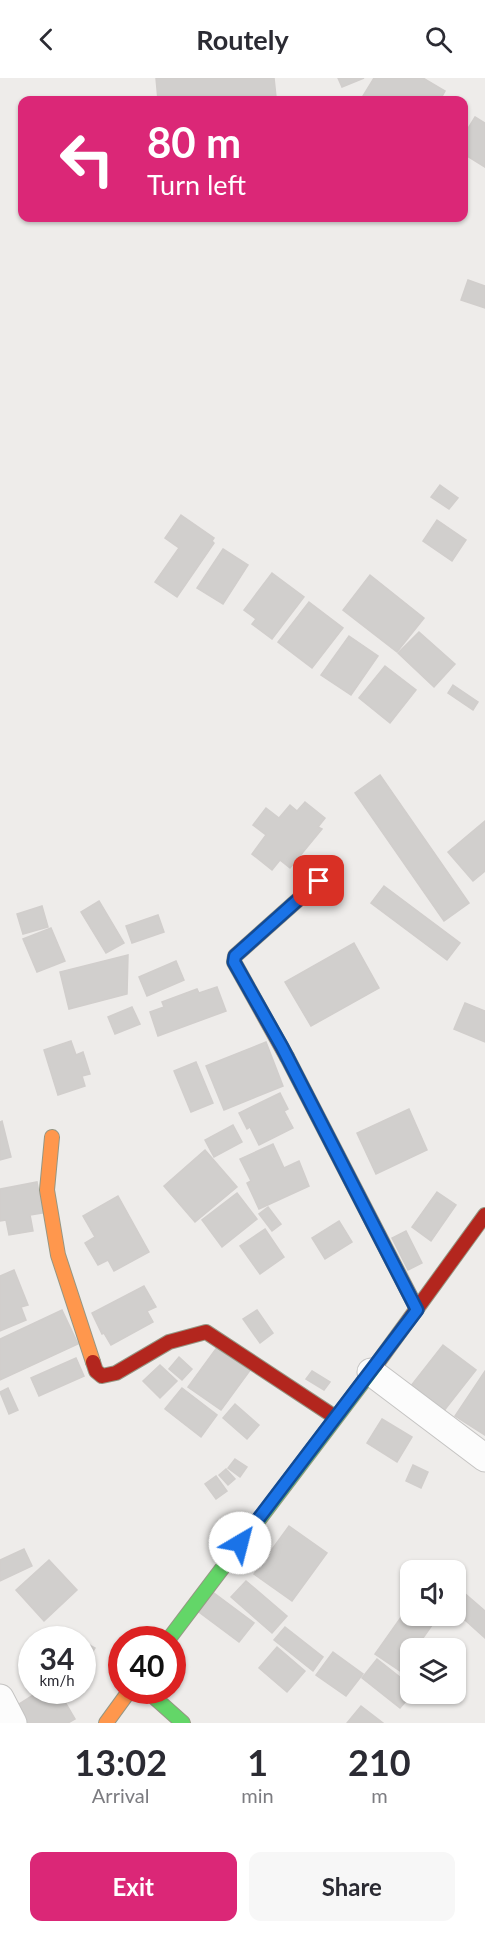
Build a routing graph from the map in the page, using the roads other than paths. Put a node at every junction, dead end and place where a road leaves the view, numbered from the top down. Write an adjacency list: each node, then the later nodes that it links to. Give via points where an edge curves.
1 (319, 881): 4 (street, via 235,956 234,962)
2 (52, 1137): 6 (street, via 47,1190 58,1255 96,1371 102,1376 116,1373 169,1342 206,1332)
3 (485, 1215): 4 (street)
4 (417, 1310): 5 (street)
5 (370, 1372): 6 (street); 7 (street)
6 (335, 1417): 8 (street)
7 (485, 1458)
8 (178, 1626)
9 (0, 1698): 12 (street)
10 (120, 1704): 13 (street)
11 (162, 1704): 14 (street)
12 (13, 1723)
13 (106, 1723)
14 (183, 1723)

